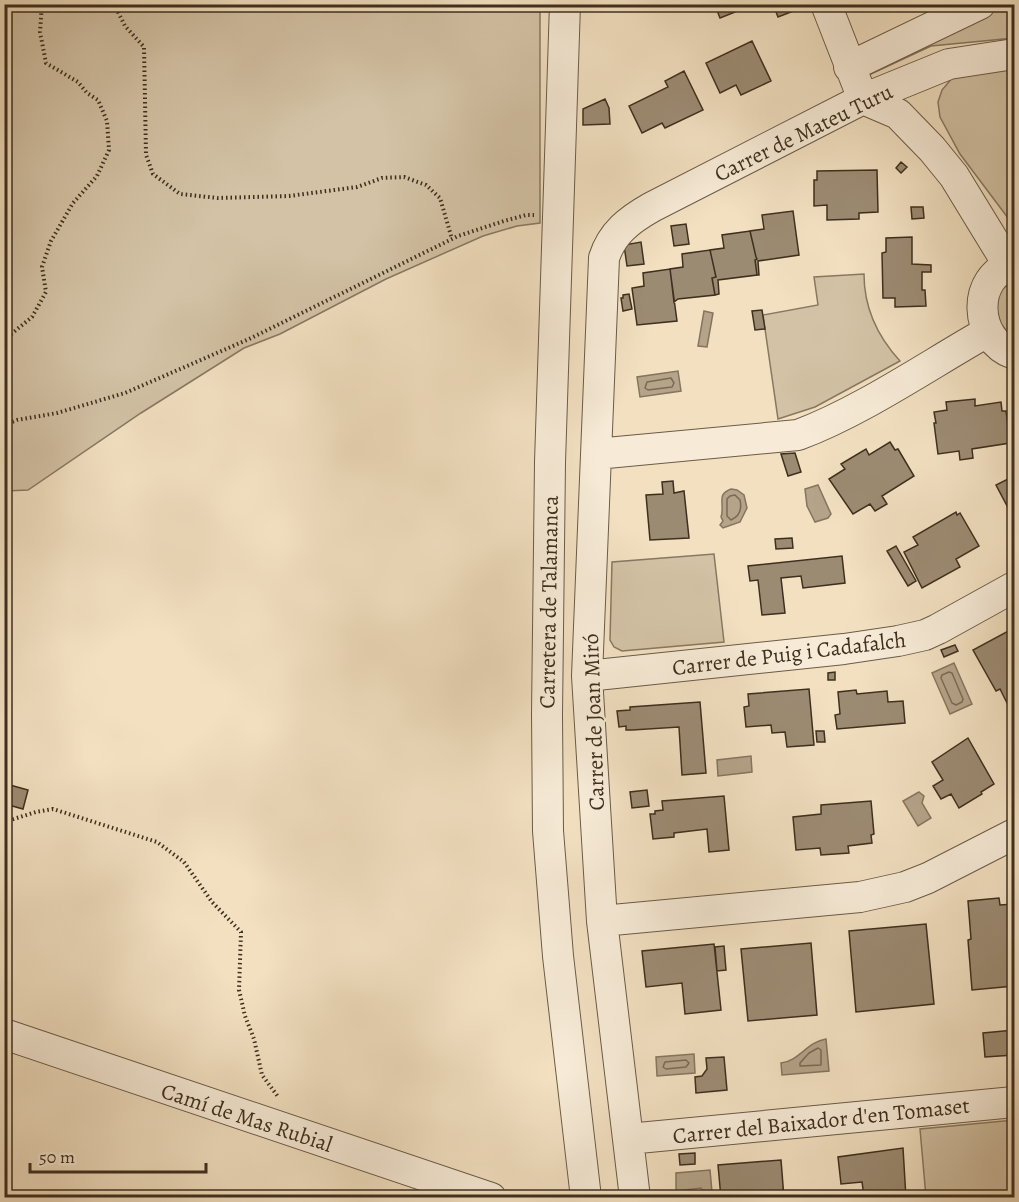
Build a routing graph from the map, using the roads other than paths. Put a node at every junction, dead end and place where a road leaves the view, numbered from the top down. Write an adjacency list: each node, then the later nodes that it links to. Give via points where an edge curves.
1 (565, 4): 20 (street, Carretera de Talamanca, via 550,462 548,831)
2 (826, 4): 5 (street)
3 (980, 4): 5 (street, Carrer de Mateu Turu)
4 (1014, 54): 6 (street, Carrer de Mateu Turu, via 949,64)
5 (849, 67): 6 (street)
6 (863, 99): 7 (street, Carrer de Mateu Turu, via 629,220); 8 (street, via 897,114 932,149)
7 (609, 244): 11 (street, Carrer de Joan Miró, via 604,258)
8 (1012, 265): 9 (street, via 997,274 983,298)
9 (987, 332): 10 (street, via 994,342); 11 (street, via 875,397 798,435)
10 (1014, 354)
11 (596, 454): 13 (street, Carrer de Joan Miró)
12 (1014, 588): 13 (street, Carrer de Puig i Cadafalch, via 925,635 898,641)
13 (588, 676): 15 (street, Carrer de Joan Miró)
14 (1014, 834): 15 (street, via 928,878 882,893)
15 (602, 921): 18 (street, Carrer de Joan Miró)
16 (4, 1034): 19 (street, Camí de Mas Rubial)
17 (1014, 1102): 18 (street, Carrer del Baixador d'en Tomaset)
18 (628, 1139): 21 (street, Carrer de Joan Miró)
19 (491, 1197)
20 (586, 1197)
21 (635, 1197)

